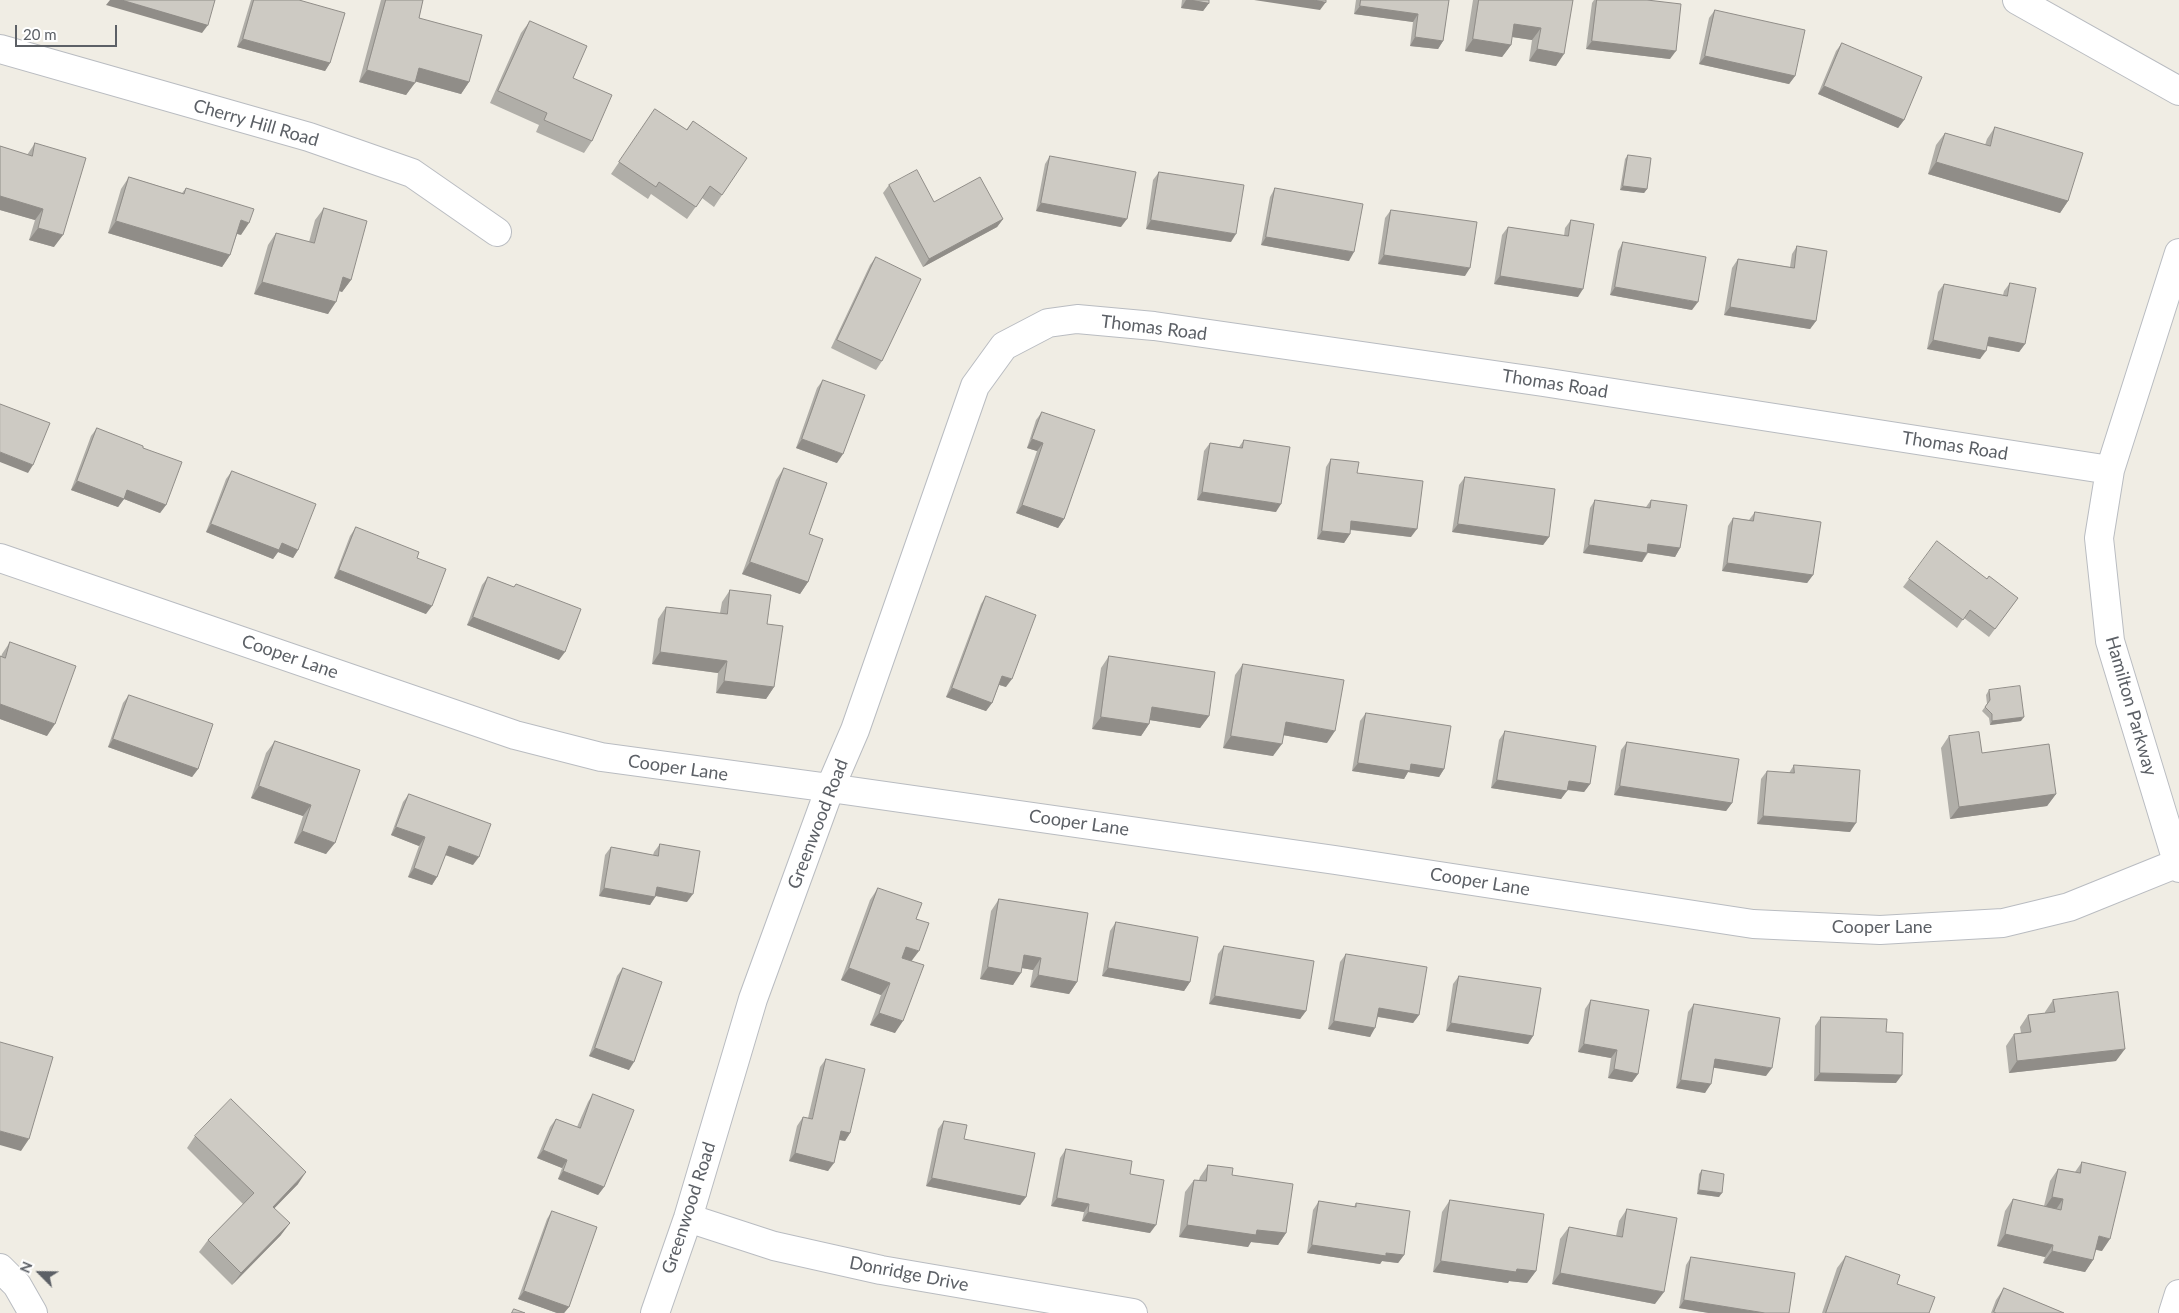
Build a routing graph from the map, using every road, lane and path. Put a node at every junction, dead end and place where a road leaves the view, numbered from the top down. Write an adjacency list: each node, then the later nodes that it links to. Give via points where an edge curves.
1 (2017, 0): 3 (street)
2 (0, 49): 4 (street, Cherry Hill Road, via 309,137 412,174)
3 (2179, 91)
4 (496, 232)
5 (2179, 253): 7 (street, Hamilton Parkway)
6 (1004, 346): 7 (street, Thomas Road, via 1048,323 1077,320 1154,326 1543,382); 9 (street, Greenwood Road, via 975,386 855,730)
7 (2110, 470): 10 (street, Hamilton Parkway, via 2099,538 2110,641)
8 (0, 558): 9 (street, Cooper Lane, via 515,735 601,757)
9 (830, 788): 10 (street, Cooper Lane, via 1753,924 1880,930 2003,923 2069,906); 11 (street, Greenwood Road, via 753,999)
10 (2178, 866)
11 (688, 1218): 15 (street, Greenwood Road); 16 (street, Donridge Drive, via 774,1246 881,1270)
12 (0, 1268): 14 (street, via 17,1285)
13 (2179, 1294): 17 (street)
14 (33, 1313)
15 (655, 1313)
16 (1133, 1313)
17 (2173, 1313)

